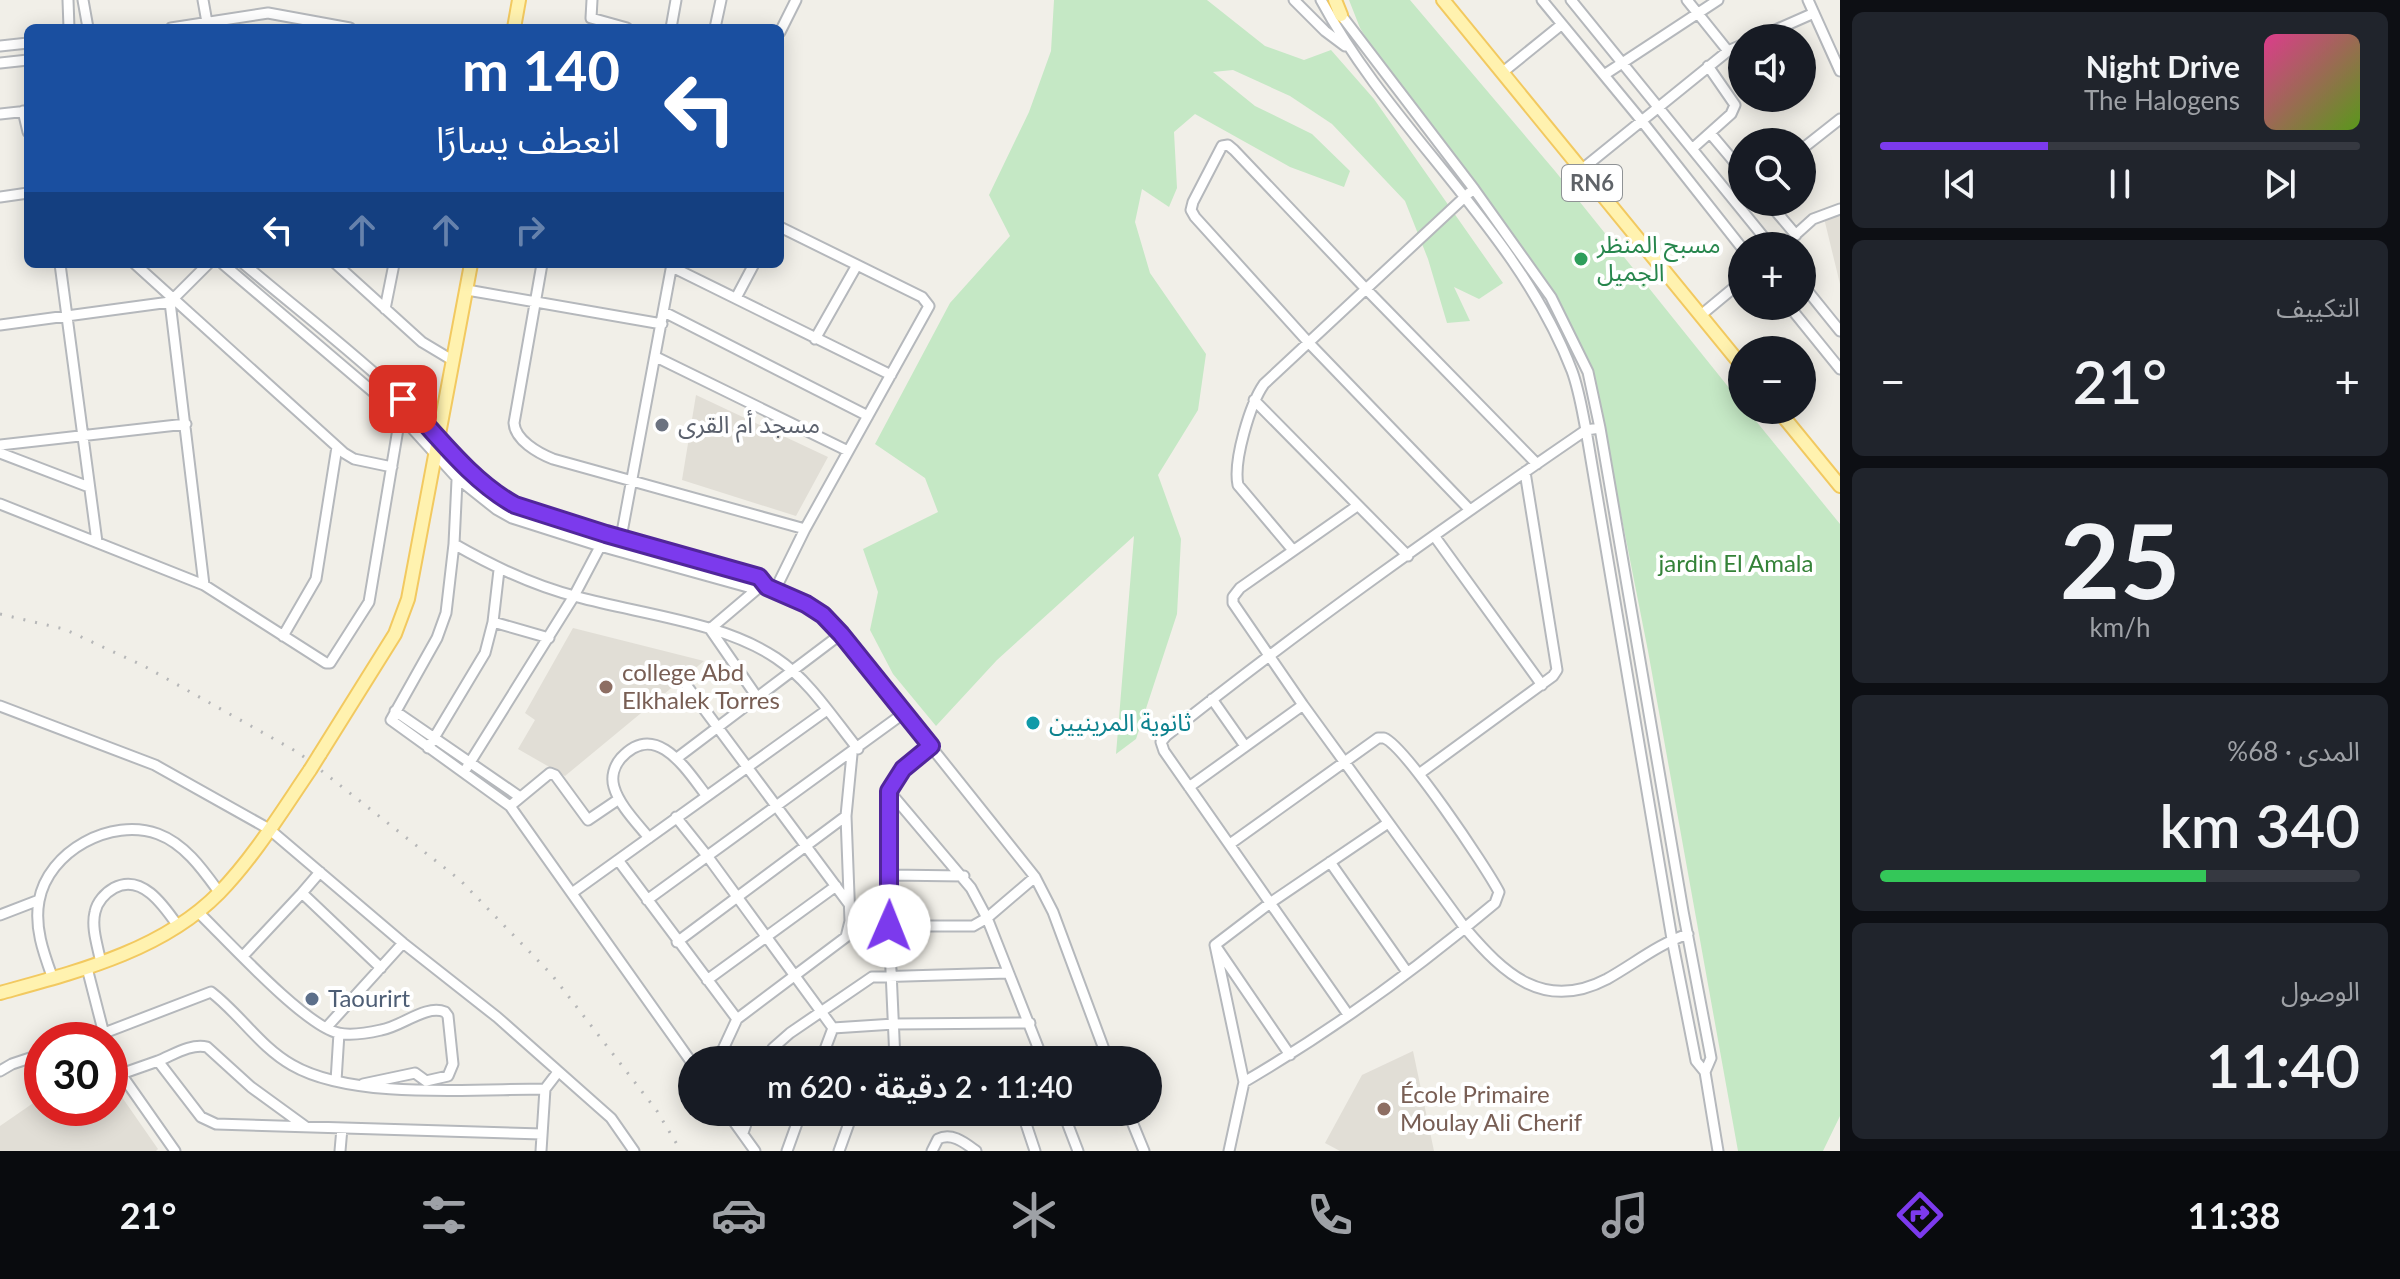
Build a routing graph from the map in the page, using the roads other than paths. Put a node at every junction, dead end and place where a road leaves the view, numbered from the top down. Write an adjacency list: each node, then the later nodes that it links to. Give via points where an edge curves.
1 (68, 0): 22 (street)
2 (83, 0): 23 (street)
3 (203, 0): 24 (street)
4 (519, 0): 27 (main road)
5 (592, 0): 28 (street, via 591,18)
6 (676, 0): 29 (street)
7 (721, 0): 30 (street)
8 (796, 0): 31 (street)
9 (1294, 0): 18 (street)
10 (1321, 0): 36 (street)
11 (1334, 0): 21 (main road)
12 (1443, 0): 43 (main road, RN6)
13 (1542, 0): 33 (street)
14 (1571, 0): 39 (street)
15 (1687, 0): 19 (street)
16 (1718, 0): 19 (street)
17 (1808, 0): 20 (street)
18 (1305, 5): 36 (street, via 1325,31)
19 (1697, 13): 37 (street); 39 (street)
20 (1814, 13): 32 (street); 42 (street)
21 (1341, 15): 56 (street)
22 (69, 24)
23 (87, 24)
24 (208, 24)
25 (217, 24): 26 (street, via 268,13)
26 (309, 24)
27 (515, 24)
28 (613, 24)
29 (672, 24)
30 (716, 24)
31 (784, 24)
32 (1789, 24)
33 (1561, 25): 43 (street); 44 (street)
34 (24, 43): 35 (street)
35 (0, 46)
36 (1349, 48): 59 (street)
37 (1728, 51): 41 (street)
38 (24, 60): 40 (street)
39 (1621, 62): 44 (street); 45 (street)
40 (0, 63)
41 (1708, 66): 45 (street); 50 (street, via 1735,105)
42 (1840, 71)
43 (1503, 72): 54 (main road, RN6)
44 (1604, 75): 49 (street)
45 (1659, 107): 49 (street); 52 (street)
46 (24, 111): 47 (street)
47 (0, 114)
48 (1840, 119): 51 (street)
49 (1641, 120): 54 (street); 63 (street)
50 (1710, 133): 52 (street); 53 (street)
51 (1816, 138)
52 (1693, 148): 55 (street)
53 (1728, 154)
54 (1581, 170): 88 (main road, RN6)
55 (1728, 185)
56 (1474, 189): 59 (street); 107 (street, via 1562,318 1588,372)
57 (24, 194): 58 (street)
58 (0, 197)
59 (1464, 197): 79 (street); 108 (street, via 1551,325 1572,371)
60 (1840, 209): 65 (street, via 1813,219)
61 (1780, 216): 64 (street)
62 (784, 229): 66 (street)
63 (1729, 232)
64 (1793, 232)
65 (1799, 232)
66 (857, 265): 94 (street); 100 (street, via 922,297 929,306)
67 (61, 268): 89 (street)
68 (139, 268): 83 (street)
69 (204, 268): 83 (street)
70 (228, 268): 103 (street)
71 (249, 268): 101 (street)
72 (340, 268): 86 (street)
73 (393, 268): 86 (street)
74 (470, 268): 80 (main road)
75 (541, 268): 85 (street)
76 (671, 268): 87 (street)
77 (678, 268): 82 (street)
78 (752, 268): 82 (street)
79 (1366, 289): 95 (street); 95 (street, via 1234,150 1225,144 1218,148 1191,210); 117 (street)
80 (467, 290): 85 (street); 98 (main road)
81 (1728, 293): 88 (street)
82 (736, 298): 94 (street)
83 (172, 300): 89 (street); 105 (street); 112 (street)
84 (1816, 301): 93 (street)
85 (534, 303): 91 (street); 121 (street, via 514,429 542,454)
86 (385, 309): 98 (street)
87 (664, 312): 91 (street); 104 (street)
88 (1701, 315): 96 (main road, RN6)
89 (68, 316): 92 (street); 109 (street)
90 (1800, 320): 99 (street)
91 (662, 324): 97 (street)
92 (0, 325)
93 (1840, 331)
94 (815, 339): 100 (street)
95 (1309, 343): 102 (street); 126 (street)
96 (1728, 349)
97 (656, 357): 113 (street); 121 (street)
98 (452, 360): 110 (main road)
99 (1840, 369)
100 (891, 375): 104 (street)
101 (403, 399): 103 (street); 110 (street)
102 (1254, 400): 125 (street); 134 (street, via 1236,471 1238,485)
103 (399, 414): 115 (street); 118 (street)
104 (868, 416): 113 (street)
105 (186, 424): 109 (street); 139 (street)
106 (1789, 424): 122 (main road)
107 (1600, 428): 108 (street); 180 (street)
108 (1586, 430): 117 (street); 181 (street)
109 (81, 436): 111 (street); 123 (street)
110 (437, 436): 115 (main road); 116 (street)
111 (0, 445)
112 (337, 447): 118 (street, via 354,459); 146 (street, via 316,579)
113 (848, 451): 127 (street)
114 (0, 453): 123 (street)
115 (434, 453): 120 (street); 183 (main road, bridge, via 417,562 400,624)
116 (458, 459): 120 (street); 128 (street, via 503,499)
117 (1537, 464): 119 (street)
118 (392, 467): 146 (street, via 369,602 334,661 326,663)
119 (1525, 472): 126 (street); 151 (street, via 1557,664)
120 (457, 478): 132 (street); 133 (street, via 512,518)
121 (633, 481): 127 (street); 130 (street)
122 (1840, 486)
123 (89, 487): 131 (street)
124 (0, 504): 131 (street)
125 (1357, 506): 134 (street); 136 (street)
126 (1470, 510): 129 (street)
127 (805, 529): 140 (street)
128 (606, 534): 130 (street); 133 (street)
129 (1435, 537): 136 (street); 151 (street)
130 (621, 538): 135 (street); 138 (street)
131 (97, 542): 139 (street)
132 (454, 544): 137 (street); 157 (street, via 443,623)
133 (600, 546): 135 (street); 142 (street)
134 (1292, 549): 148 (street, via 1233,597)
135 (619, 551): 141 (street)
136 (1408, 556): 148 (street)
137 (499, 570): 142 (street); 143 (street)
138 (759, 577): 140 (street); 141 (street)
139 (204, 585): 146 (street)
140 (771, 588): 141 (street); 145 (street, via 823,615)
141 (755, 589): 144 (street)
142 (574, 596): 144 (street); 147 (street)
143 (493, 622): 147 (street); 160 (street, via 485,653)
144 (710, 629): 149 (street, via 756,646); 152 (street)
145 (841, 634): 149 (street); 158 (street)
146 (283, 636)
147 (549, 638): 166 (street)
148 (1269, 655): 153 (street); 154 (street)
149 (793, 671): 152 (street); 156 (street)
150 (678, 674): 159 (street)
151 (1542, 685): 170 (street)
152 (757, 697): 159 (street)
153 (1212, 699): 162 (street); 171 (street, via 1161,742)
154 (1303, 705): 162 (street); 167 (street)
155 (0, 706): 183 (street, via 155,765)
156 (827, 710): 164 (street); 168 (street)
157 (395, 711): 160 (street); 163 (street, via 392,723)
158 (904, 713): 161 (street); 164 (street)
159 (718, 727): 165 (street); 168 (street)
160 (435, 737): 163 (street); 166 (street)
161 (931, 746): 172 (street, via 903,769); 193 (street)
162 (1245, 746): 171 (street)
163 (428, 748): 169 (street)
164 (855, 751): 177 (street); 178 (street)
165 (677, 758): 173 (street); 175 (street, via 652,744 628,751 613,774)
166 (471, 761): 169 (street); 174 (street)
167 (1343, 761): 170 (street, via 1384,738); 182 (street); 185 (street)
168 (747, 767): 173 (street); 177 (street)
169 (464, 772): 176 (street)
170 (1419, 774): 208 (street, via 1499,892 1497,901)
171 (1189, 787): 185 (street)
172 (889, 791): 191 (street); 192 (street)
173 (706, 795): 179 (street)
174 (520, 797): 175 (street, via 550,773 588,820); 176 (street)
175 (619, 799): 184 (street)
176 (510, 806): 197 (street)
177 (776, 807): 186 (street); 187 (street)
178 (846, 816): 186 (street); 202 (street)
179 (676, 817): 184 (street); 187 (street)
180 (1667, 819): 181 (street); 209 (street)
181 (1651, 821): 211 (street)
182 (1388, 823): 189 (street); 208 (street)
183 (269, 829): 190 (street); 195 (main road)
184 (649, 838): 188 (street)
185 (1230, 844): 201 (street)
186 (807, 847): 194 (street); 198 (street)
187 (708, 857): 198 (street); 200 (street)
188 (618, 860): 197 (street); 200 (street)
189 (1330, 862): 201 (street); 219 (street)
190 (320, 872): 196 (street); 213 (street)
191 (889, 875): 192 (street); 207 (street)
192 (964, 876): 205 (street)
193 (1035, 877): 205 (street); 242 (street)
194 (836, 886): 202 (street); 210 (street)
195 (219, 892): 199 (street, via 176,844 159,834 118,829 84,843 62,860); 203 (main road)
196 (302, 893): 215 (street); 218 (street)
197 (572, 893): 236 (street)
198 (737, 897): 210 (street); 212 (street)
199 (39, 900): 204 (street); 223 (street, via 41,945)
200 (647, 900): 212 (street)
201 (1270, 903): 214 (street); 227 (street)
202 (849, 904): 222 (street, via 846,937)
203 (198, 912): 206 (main road); 215 (street)
204 (0, 915)
205 (987, 918): 207 (street, via 965,927); 220 (street)
206 (178, 926): 216 (main road); 216 (street, via 149,893 129,883 118,885 106,892 94,914)
207 (889, 926): 221 (street)
208 (1465, 928): 211 (street, via 1513,976 1564,992 1595,984); 219 (street)
209 (1688, 934): 211 (street); 249 (street, via 1711,1058)
210 (766, 936): 222 (street); 224 (street)
211 (1672, 939): 249 (street, via 1696,1061)
212 (677, 942): 224 (street)
213 (403, 943): 218 (street); 248 (street)
214 (1215, 945): 243 (street); 251 (street)
215 (243, 956): 233 (street)
216 (101, 963): 217 (main road)
217 (87, 968): 223 (main road); 229 (street)
218 (381, 968): 233 (street)
219 (1407, 972): 227 (street)
220 (1008, 973): 221 (street); 230 (street)
221 (892, 976): 226 (street, via 867,979); 231 (street)
222 (794, 977): 226 (street); 228 (street)
223 (53, 979): 225 (main road)
224 (707, 980): 228 (street)
225 (0, 993)
226 (820, 1011): 234 (street); 238 (street)
227 (1347, 1013): 243 (street)
228 (737, 1019): 237 (street)
229 (101, 1022)
230 (1030, 1023): 231 (street); 241 (street)
231 (894, 1024): 234 (street); 240 (street)
232 (128, 1027): 250 (street, via 211,992 274,1053)
233 (326, 1028): 235 (street)
234 (833, 1028): 239 (street)
235 (339, 1033): 250 (street); 253 (street, via 384,1030 431,1010 448,1016 453,1064 448,1076 426,1081 415,1073)
236 (680, 1046)
237 (724, 1046)
238 (776, 1046)
239 (826, 1046)
240 (895, 1046)
241 (1038, 1046)
242 (1102, 1046)
243 (1290, 1055): 251 (street)
244 (24, 1060): 246 (street)
245 (158, 1061): 247 (street); 262 (street, via 208,1123); 262 (street, via 192,1047 207,1047)
246 (0, 1071)
247 (128, 1072)
248 (558, 1072): 254 (street); 269 (street, via 611,1118)
249 (1705, 1072): 279 (street)
250 (336, 1081): 253 (street)
251 (1244, 1082): 278 (street)
252 (128, 1084): 266 (street)
253 (360, 1085): 254 (street)
254 (545, 1089): 265 (street)
255 (738, 1126): 264 (street)
256 (745, 1126): 264 (street)
257 (796, 1126): 271 (street)
258 (848, 1126): 272 (street)
259 (1027, 1126): 275 (street)
260 (1068, 1126): 276 (street)
261 (1134, 1126): 277 (street)
262 (306, 1127): 263 (street)
263 (342, 1128): 265 (street); 267 (street)
264 (743, 1133): 270 (street)
265 (542, 1134): 268 (street)
266 (175, 1151)
267 (340, 1151)
268 (541, 1151)
269 (634, 1151)
270 (755, 1151)
271 (787, 1151)
272 (839, 1151)
273 (932, 1151): 274 (street, via 946,1136)
274 (976, 1151)
275 (1035, 1151)
276 (1078, 1151)
277 (1144, 1151)
278 (1229, 1151)
279 (1718, 1151)

